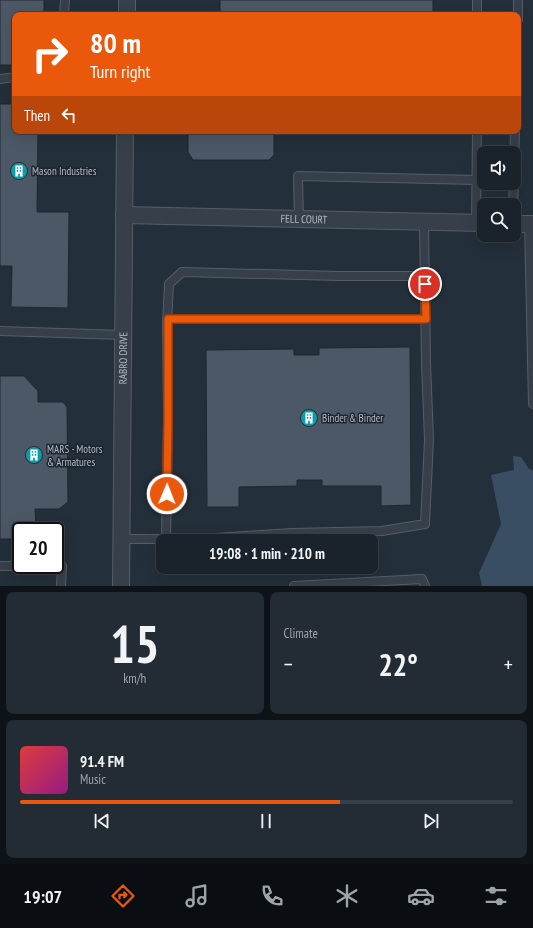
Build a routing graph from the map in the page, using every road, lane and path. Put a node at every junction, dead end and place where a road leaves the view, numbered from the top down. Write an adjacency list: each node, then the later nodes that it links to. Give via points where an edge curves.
1 (65, 0): 5 (lane)
2 (127, 0): 6 (street)
3 (477, 0): 7 (lane)
4 (518, 0): 8 (lane)
5 (64, 12)
6 (127, 12)
7 (477, 12)
8 (518, 12)
9 (12, 77): 10 (lane)
10 (0, 78)
11 (125, 134): 17 (street, RABRO DRIVE)
12 (477, 134): 14 (lane)
13 (516, 134): 15 (lane)
14 (477, 146)
15 (515, 146)
16 (477, 180): 18 (lane, via 298,176)
17 (124, 215): 18 (street, FELL COURT); 26 (street, RABRO DRIVE)
18 (299, 219): 19 (street, FELL COURT)
19 (424, 222): 20 (street, FELL COURT); 22 (lane)
20 (477, 223)
21 (525, 224): 27 (lane)
22 (425, 276): 23 (lane, via 182,272 169,284); 24 (lane)
23 (168, 319): 24 (lane); 28 (lane)
24 (426, 319): 29 (lane, via 429,440 425,524 382,531)
25 (0, 331): 26 (lane)
26 (123, 335): 30 (street, RABRO DRIVE)
27 (533, 404)
28 (166, 534)
29 (277, 534)
30 (121, 539): 31 (lane); 34 (street, RABRO DRIVE)
31 (156, 539)
32 (0, 566): 33 (lane, via 62,566)
33 (61, 586)
34 (121, 586)
35 (294, 586): 36 (lane, via 422,579)
36 (425, 586)

